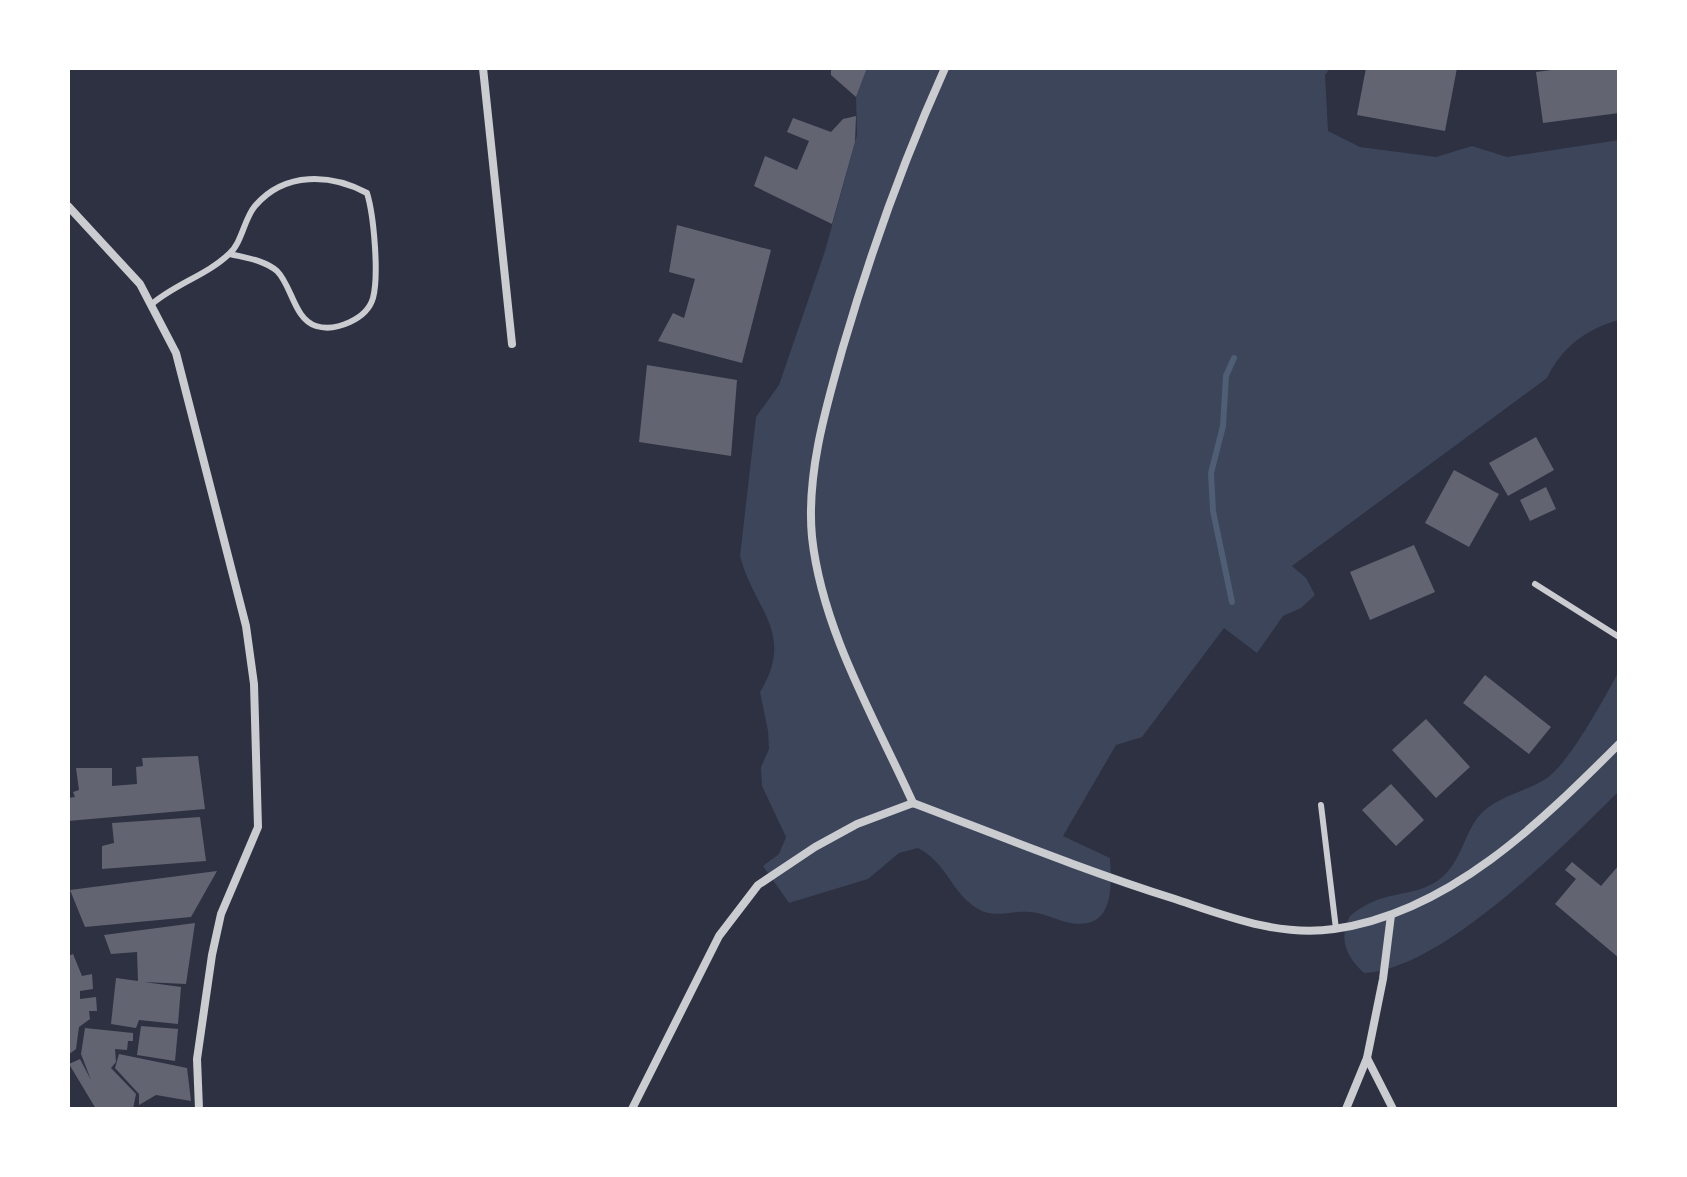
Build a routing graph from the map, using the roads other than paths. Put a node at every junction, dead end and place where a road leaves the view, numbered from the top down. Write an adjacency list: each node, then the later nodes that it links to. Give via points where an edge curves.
1 (483, 68): 6 (street)
2 (945, 68): 10 (street, via 875,238 814,467 812,537 833,626)
3 (68, 206): 5 (street, via 113,252)
4 (230, 254): 4 (lane, via 278,272 301,314 316,326 343,326 364,313 373,299 373,211 367,193 345,181 310,176 276,190 255,206); 5 (lane)
5 (152, 304): 15 (street, via 176,353 246,626 254,684 258,827 221,914 212,955 197,1059)
6 (512, 344)
7 (1535, 584): 8 (lane)
8 (1619, 637)
9 (1619, 744): 12 (street, via 1508,847 1445,889)
10 (913, 803): 13 (street, via 1228,917 1284,930); 16 (street, via 847,829 758,885 719,936)
11 (1321, 805): 13 (lane)
12 (1391, 915): 13 (street); 14 (street)
13 (1336, 929)
14 (1367, 1058): 17 (street); 18 (street)
15 (199, 1109)
16 (632, 1109)
17 (1346, 1109)
18 (1393, 1109)

